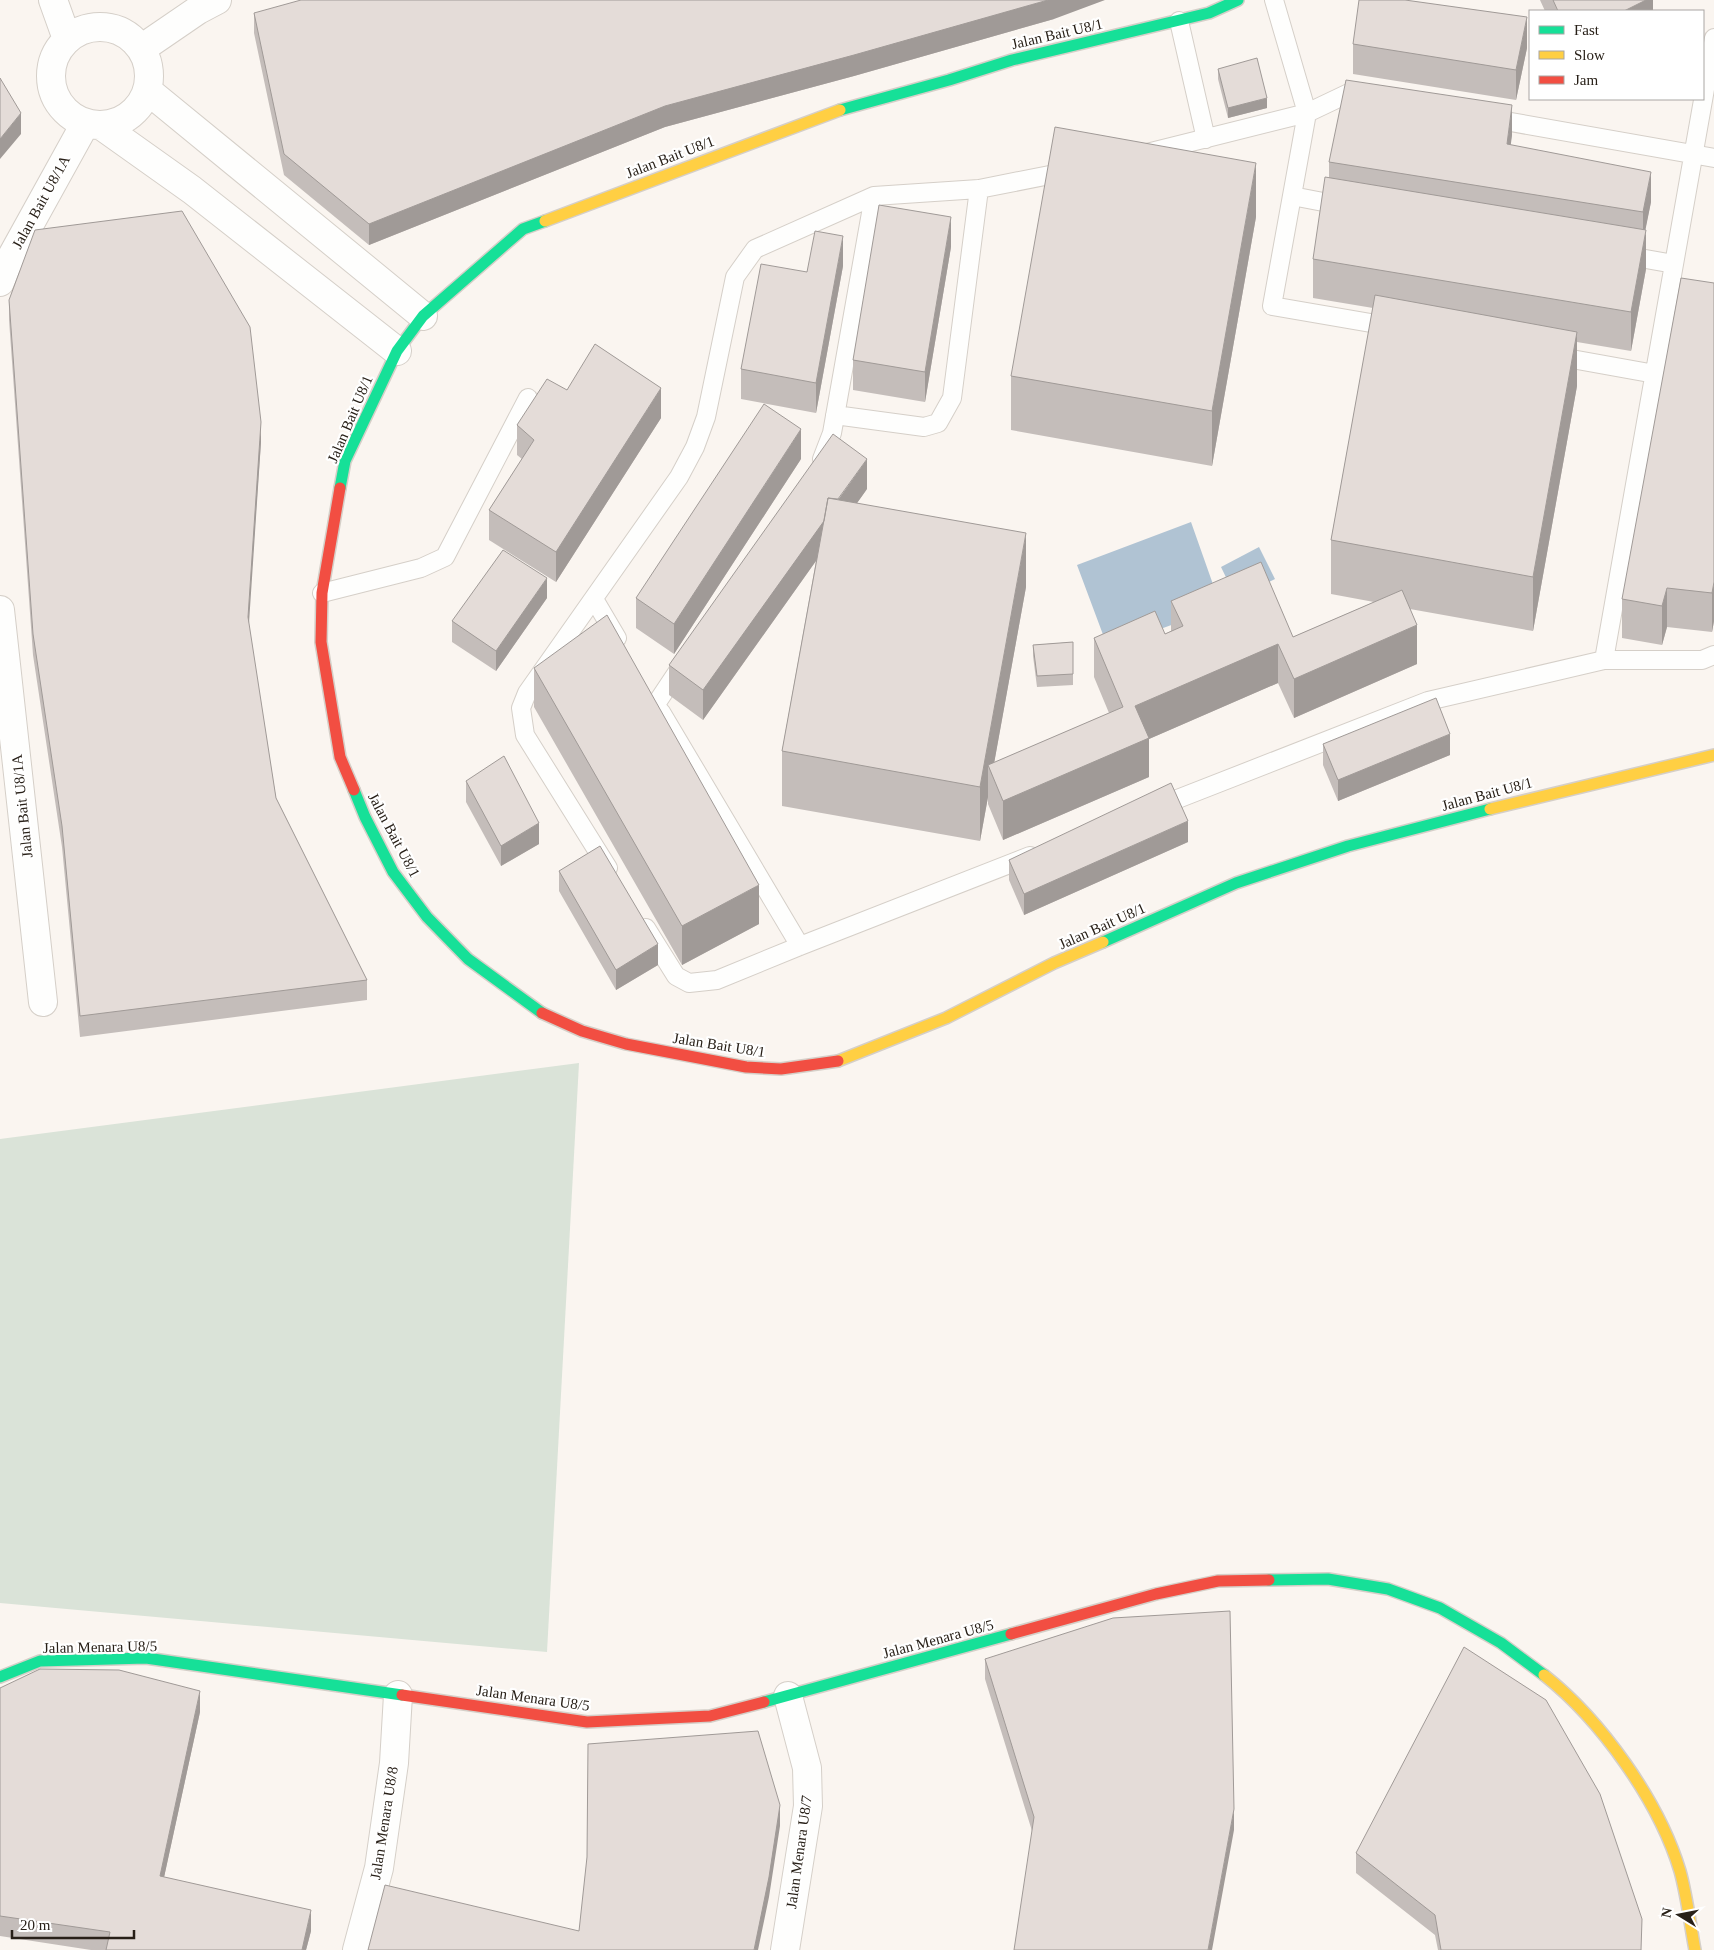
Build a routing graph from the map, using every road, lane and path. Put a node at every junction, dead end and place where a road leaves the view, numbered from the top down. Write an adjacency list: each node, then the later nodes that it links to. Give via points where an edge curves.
1 (54, 0): 7 (street)
2 (217, 0): 8 (street)
3 (1238, 0): 5 (street, Jalan Bait U8/1, via 1209,13)
4 (1274, 0): 13 (lane)
5 (1179, 21): 16 (lane); 28 (street, Jalan Bait U8/1, via 1012,60 834,112 523,229)
6 (1714, 38): 10 (lane)
7 (67, 39): 8 (street, via 98,26 115,28); 15 (street, via 52,64 53,94 71,117)
8 (141, 49): 9 (street, via 150,76)
9 (147, 90): 15 (street, via 141,104 130,116 116,123); 28 (street)
10 (1704, 96)
11 (1379, 98): 13 (lane, via 1349,93)
12 (1703, 100): 17 (lane)
13 (1307, 113): 16 (lane); 23 (lane)
14 (1467, 114): 17 (lane)
15 (93, 125): 27 (street, Jalan Bait U8/1A); 30 (street, via 192,190)
16 (1206, 139): 18 (lane)
17 (1694, 154): 19 (lane); 26 (lane)
18 (1131, 157)
19 (1714, 158)
20 (1084, 168): 21 (lane)
21 (979, 189): 22 (lane); 34 (lane, via 952,398 938,424 924,427)
22 (874, 196): 34 (lane); 37 (lane, via 755,249 735,276 706,416 695,447 679,477)
23 (1292, 196): 24 (lane); 29 (lane, via 1272,306)
24 (1361, 209)
25 (1606, 252): 26 (lane)
26 (1674, 264): 32 (lane)
27 (0, 282)
28 (423, 316): 30 (street, Jalan Bait U8/1)
29 (1410, 330)
30 (397, 351): 36 (street, Jalan Bait U8/1, via 345,461)
31 (1537, 353): 32 (lane)
32 (1655, 374): 42 (lane)
33 (528, 398): 36 (lane, via 445,557 421,568)
34 (835, 415): 35 (lane, via 824,458)
35 (812, 474)
36 (322, 593): 45 (street, Jalan Bait U8/1, via 321,642 340,757 393,872 427,917 468,958 544,1014 582,1032 626,1044 746,1066 781,1069 844,1060 946,1018 1054,963 1236,883 1348,846)
37 (594, 599): 40 (lane); 48 (lane, via 527,693 521,708 525,735)
38 (0, 610): 51 (street, Jalan Bait U8/1A)
39 (689, 654): 44 (lane)
40 (627, 655)
41 (1714, 655): 42 (lane, via 1702,660)
42 (1604, 660): 46 (lane, via 1428,702)
43 (646, 687): 44 (lane)
44 (656, 704): 50 (lane)
45 (1714, 755)
46 (1141, 813)
47 (1049, 849): 50 (lane)
48 (619, 884)
49 (640, 918): 50 (lane, via 676,976 689,983 717,980)
50 (800, 946)
51 (43, 1002)
52 (0, 1677): 53 (street, Jalan Menara U8/5, via 40,1661 146,1658)
53 (398, 1695): 54 (street, Jalan Menara U8/5, via 587,1722 710,1716); 55 (street, Jalan Menara U8/8, via 394,1763 379,1868)
54 (788, 1696): 56 (street, Jalan Menara U8/7, via 807,1768 808,1806); 57 (street, Jalan Menara U8/5, via 1156,1594 1218,1581 1328,1579 1388,1589 1440,1608 1501,1643 1546,1677 1588,1717 1627,1766 1659,1818 1680,1871)
55 (357, 1950)
56 (785, 1950)
57 (1696, 1950)

